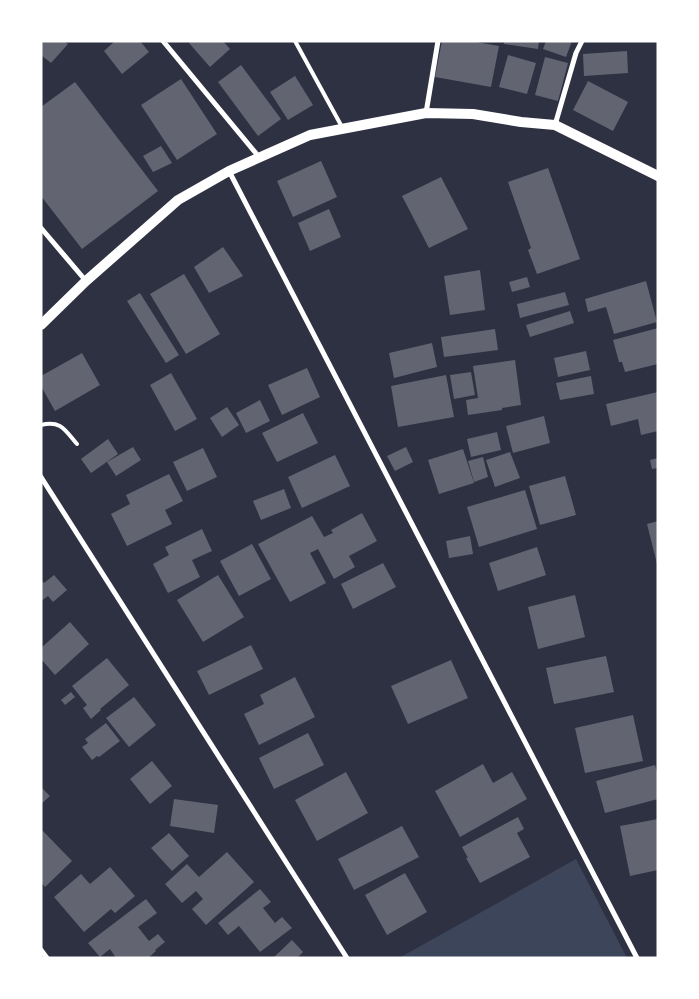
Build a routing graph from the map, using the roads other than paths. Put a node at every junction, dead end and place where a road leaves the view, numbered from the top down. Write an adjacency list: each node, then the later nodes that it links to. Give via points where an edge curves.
1 (163, 41): 8 (street)
2 (295, 41): 7 (lane)
3 (438, 41): 5 (street)
4 (582, 41): 6 (street)
5 (426, 113): 6 (main road, via 473,114); 7 (main road)
6 (555, 126): 10 (main road)
7 (343, 129): 8 (main road, via 310,135)
8 (260, 157): 9 (main road)
9 (229, 171): 12 (main road, via 178,200); 20 (street)
10 (658, 176)
11 (41, 228): 12 (street)
12 (86, 281): 13 (main road)
13 (41, 325)
14 (41, 426): 15 (lane, via 61,425)
15 (77, 444)
16 (41, 477): 19 (street)
17 (41, 950): 18 (street)
18 (47, 958)
19 (347, 958)
20 (637, 958)

